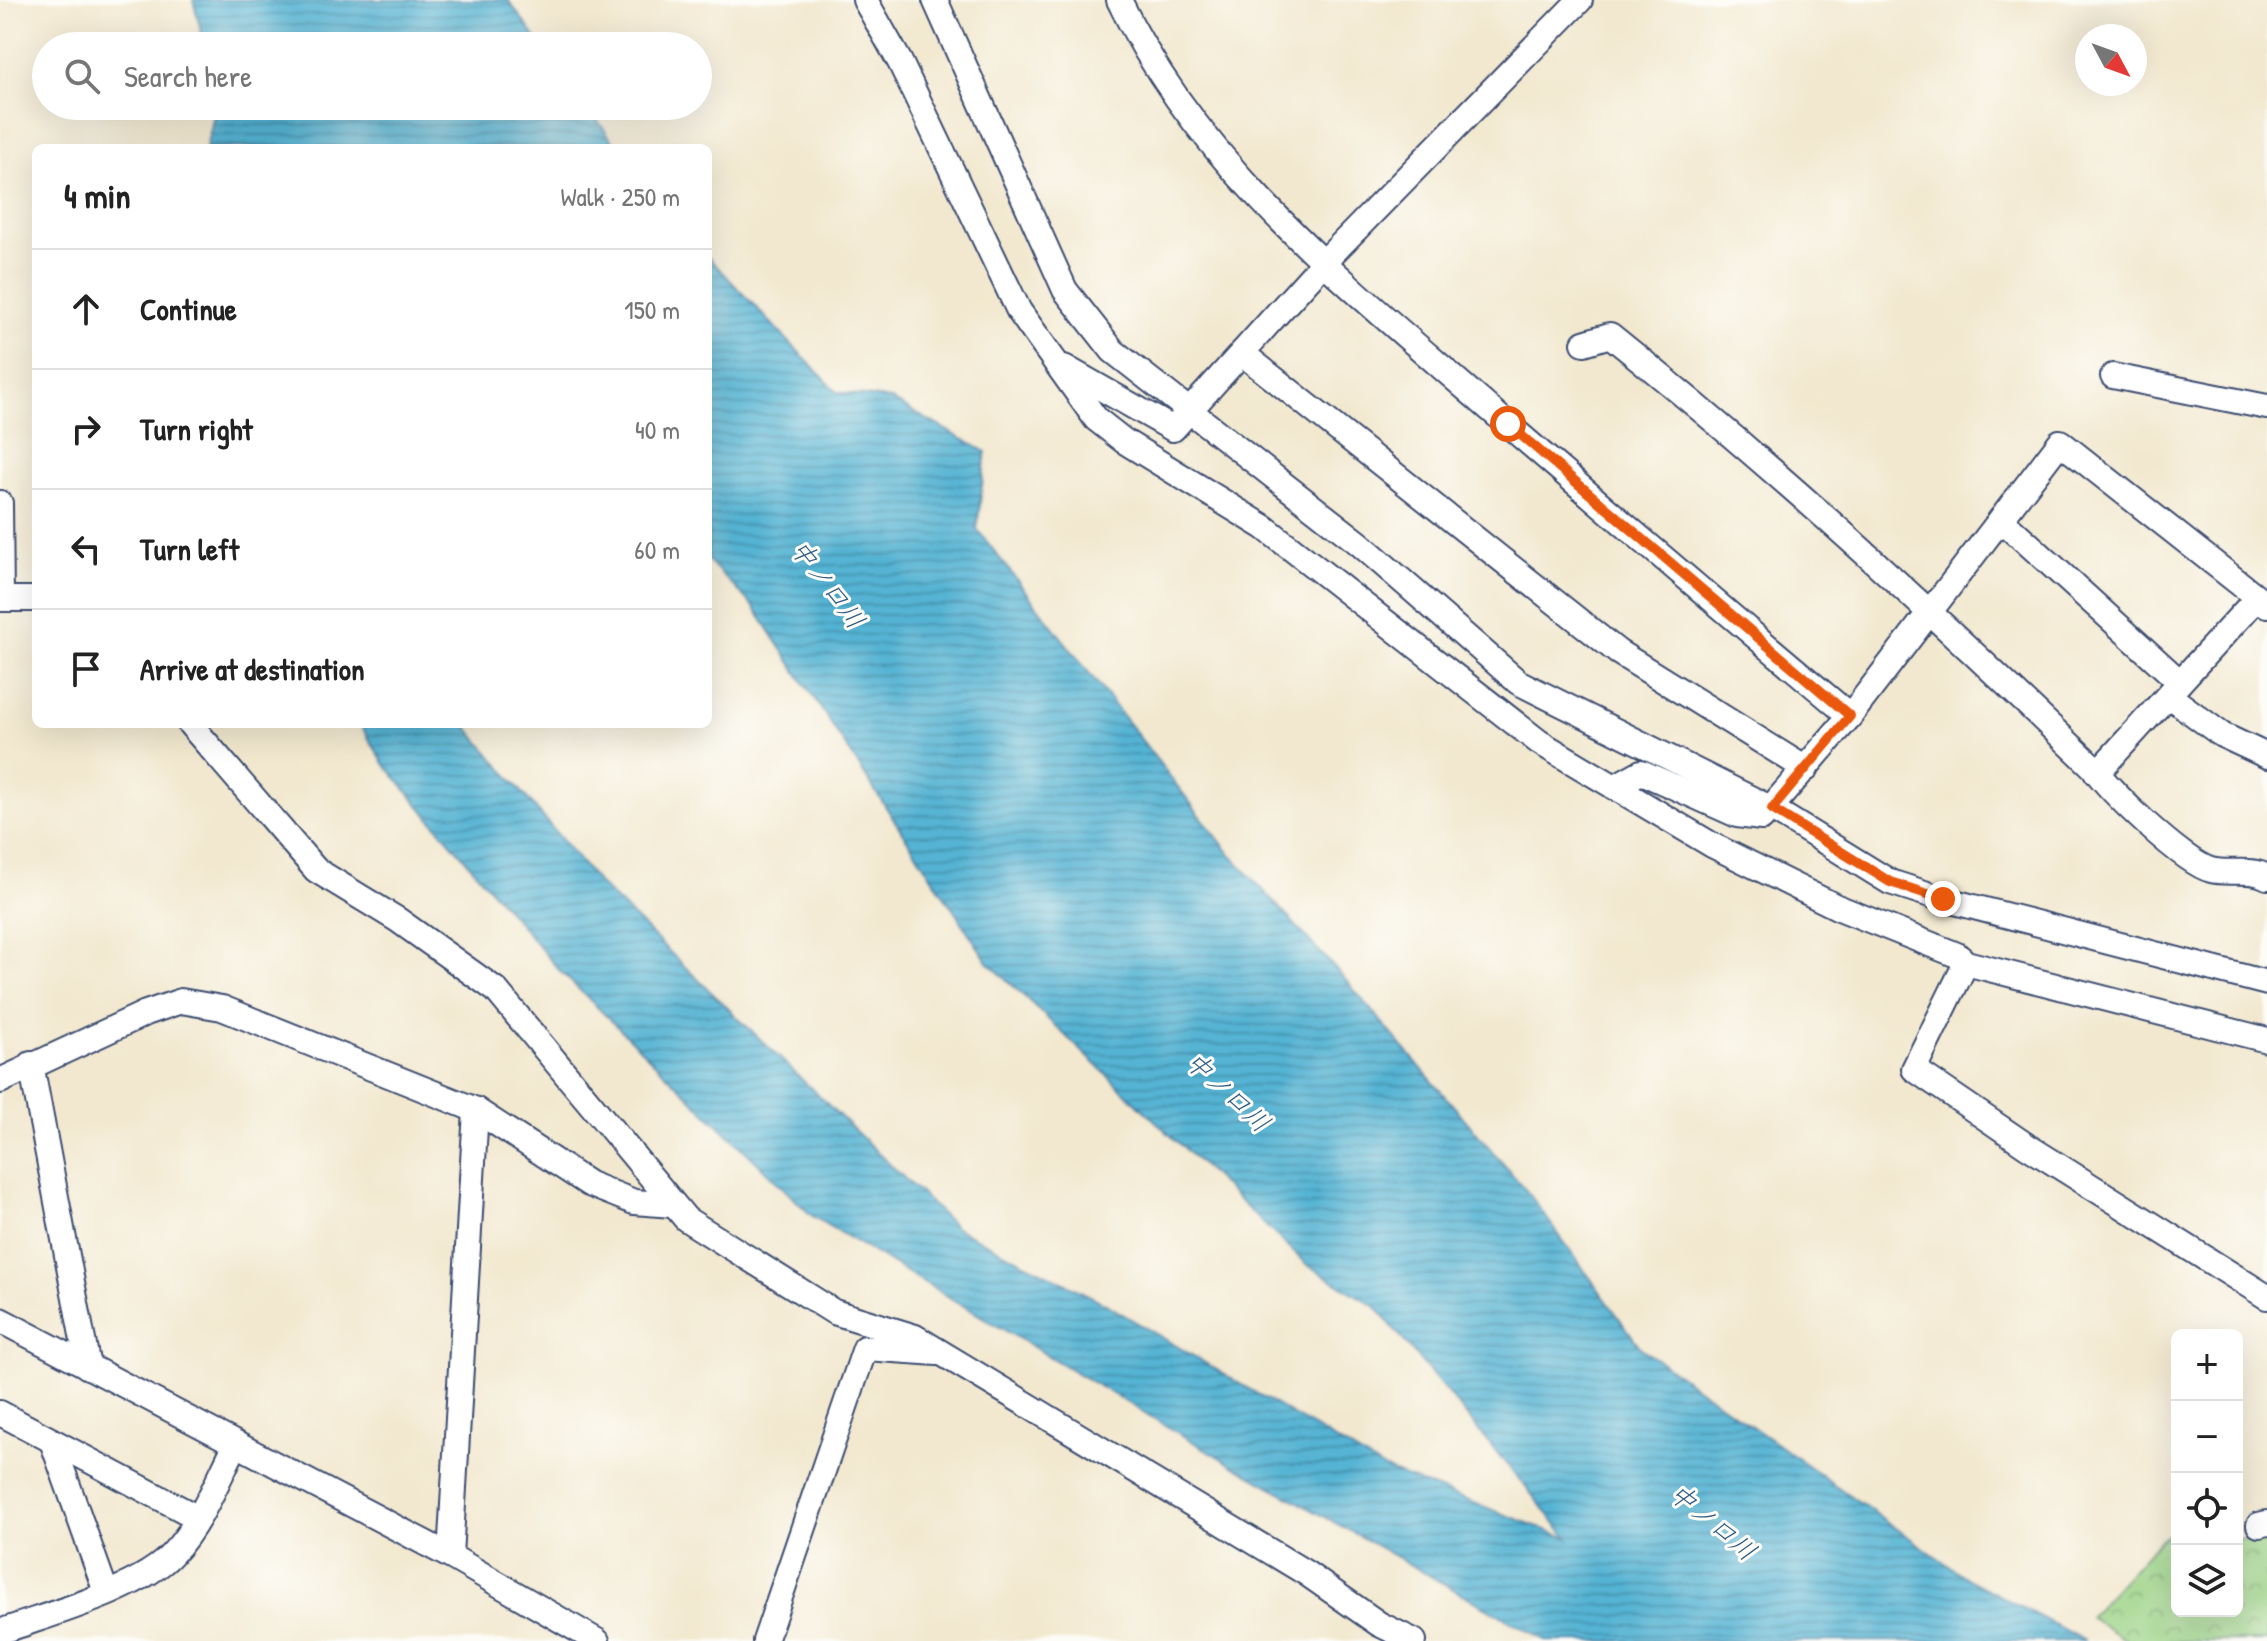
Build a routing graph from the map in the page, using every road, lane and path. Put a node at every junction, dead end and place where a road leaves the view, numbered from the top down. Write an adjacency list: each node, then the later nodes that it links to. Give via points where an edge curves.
1 (865, 0): 8 (street, via 1019,311)
2 (935, 0): 11 (street, via 1065,290 1113,351)
3 (1119, 0): 5 (street, via 1134,31 1222,157)
4 (1580, 0): 5 (street)
5 (1323, 263): 7 (street); 19 (street)
6 (1584, 343): 17 (street, via 1610,335 1727,428)
7 (1243, 354): 11 (street); 22 (street, via 1618,652)
8 (1058, 364): 11 (street, via 1173,429); 24 (street, via 1096,419 1124,441 1264,527 1539,742)
9 (2113, 376): 10 (street)
10 (2267, 407)
11 (1191, 409): 25 (street, via 1360,544 1518,682)
12 (0, 503): 14 (street)
13 (2001, 519): 16 (street, via 2060,442); 17 (street); 18 (street)
14 (0, 599): 15 (street)
15 (32, 599)
16 (2262, 601): 18 (street)
17 (1931, 611): 19 (street); 23 (street)
18 (2175, 689): 21 (street, via 2222,735); 23 (street)
19 (1850, 716): 22 (street)
20 (193, 728): 33 (street, via 316,870 496,990)
21 (2267, 756)
22 (1806, 769): 25 (street)
23 (2097, 773): 26 (street, via 2191,860 2212,871)
24 (1614, 787): 25 (street, via 1641,772 1737,815 1762,818); 27 (street, via 1712,845)
25 (1772, 809): 28 (street, via 1890,882)
26 (2267, 877)
27 (1966, 963): 29 (street); 34 (street, via 1914,1069)
28 (2267, 983)
29 (2267, 1040)
30 (31, 1064): 31 (street); 32 (street, via 181,1001 222,1008); 37 (street)
31 (0, 1081)
32 (476, 1110): 33 (street, via 589,1184 634,1202); 42 (street)
33 (673, 1205): 36 (street, via 686,1219 834,1312 915,1337)
34 (2267, 1297)
35 (0, 1320): 37 (street)
36 (944, 1354): 45 (street, via 1306,1573); 47 (street, via 865,1348)
37 (88, 1367): 40 (street)
38 (0, 1413): 39 (street)
39 (52, 1441): 41 (street); 43 (street)
40 (235, 1446): 41 (street); 42 (street)
41 (198, 1518): 43 (street, via 171,1556 137,1580)
42 (450, 1556): 46 (street)
43 (106, 1592): 44 (street)
44 (2, 1626)
45 (1374, 1632): 48 (street)
46 (597, 1641)
47 (765, 1641)
48 (1414, 1641)

